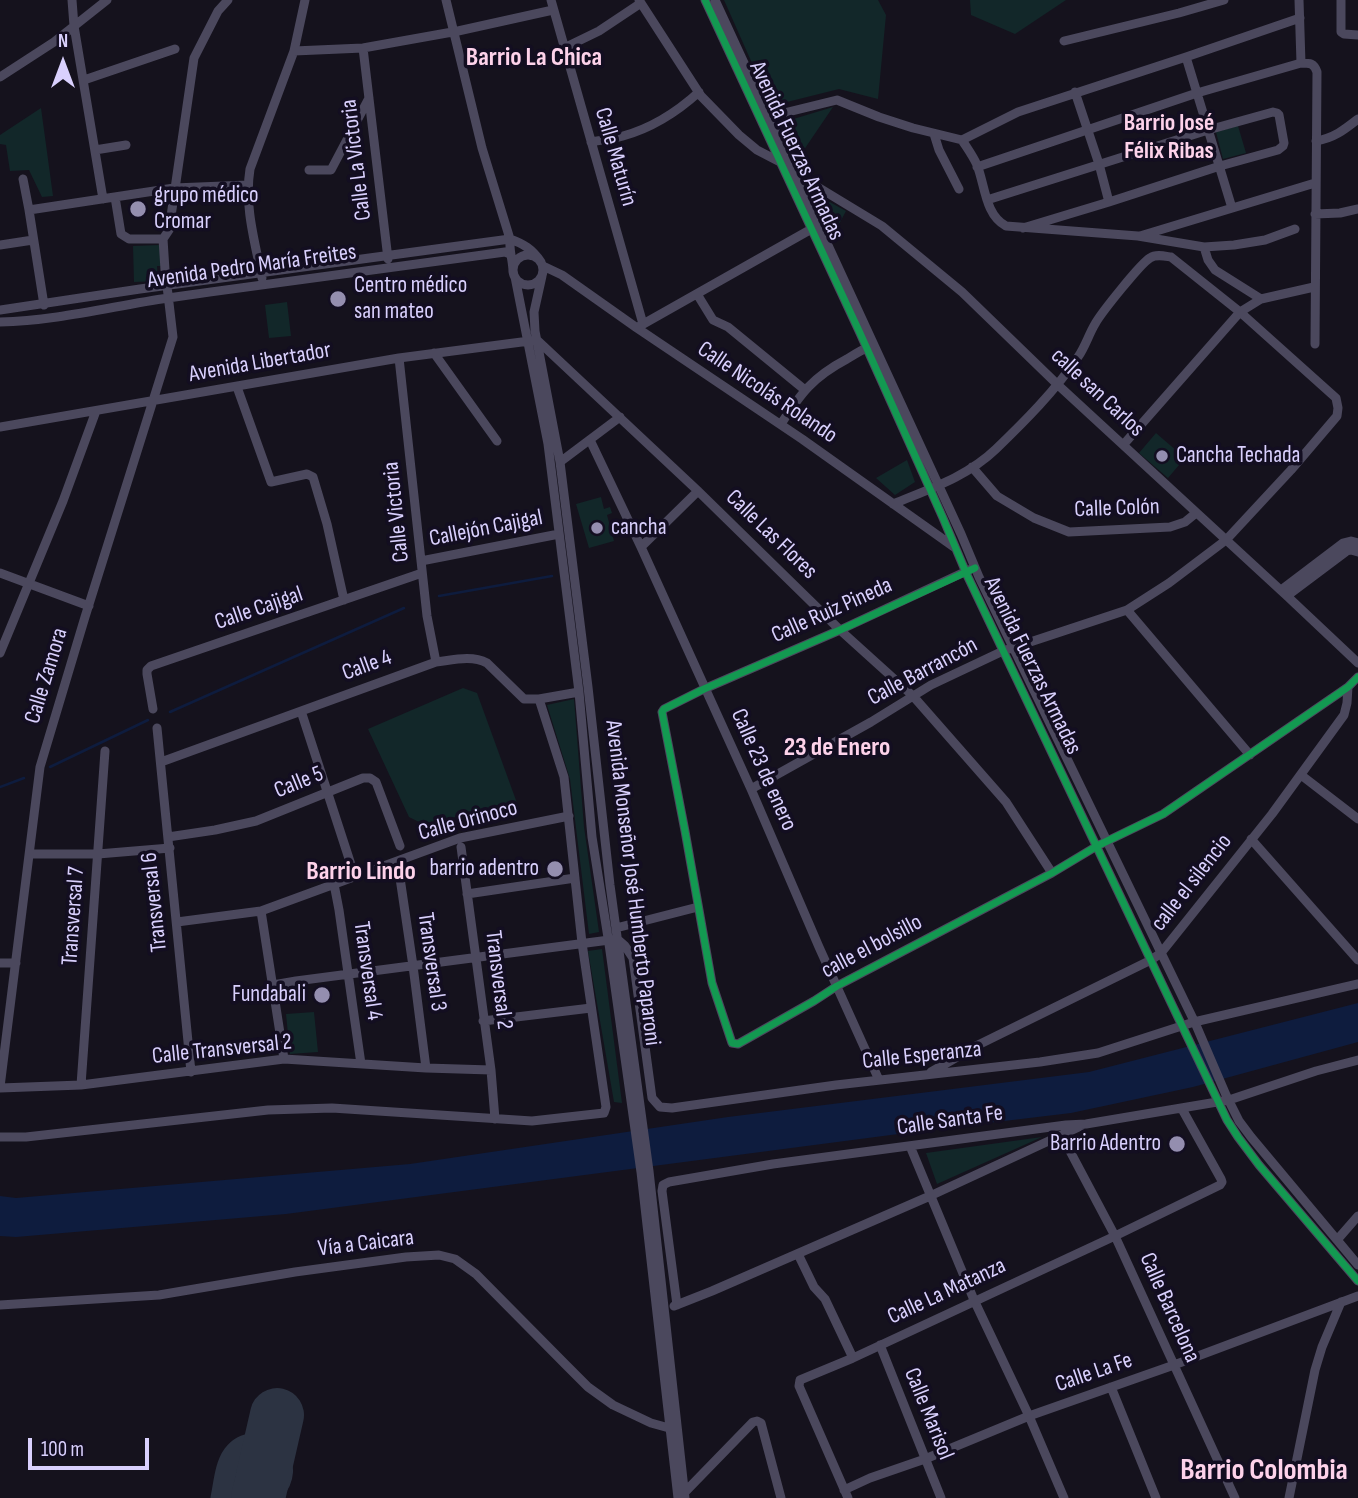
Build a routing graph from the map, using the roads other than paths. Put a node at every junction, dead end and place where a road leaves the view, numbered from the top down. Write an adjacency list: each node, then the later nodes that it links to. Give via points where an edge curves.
1 (72, 0): 15 (street)
2 (107, 0): 15 (street)
3 (228, 0): 50 (street, via 194,58)
4 (305, 0): 22 (street)
5 (446, 0): 16 (street, Avenida Monseñor José Humberto Paparoni)
6 (551, 0): 13 (street, Calle Maturín)
7 (705, 0): 32 (street, Avenida Fuerzas Armadas)
8 (715, 0): 32 (street, Avenida Fuerzas Armadas)
9 (1224, 0): 18 (street)
10 (1299, 0): 14 (street)
11 (1341, 0): 17 (street, via 1340,32)
12 (640, 2): 20 (street, via 599,32); 27 (street)
13 (553, 10): 16 (street); 20 (street, Calle Maturín)
14 (1300, 18): 23 (street); 24 (street)
15 (74, 26): 25 (street); 26 (street)
16 (452, 32): 19 (street); 65 (street, Avenida Monseñor José Humberto Paparoni)
17 (1358, 35)
18 (1064, 41)
19 (363, 48): 22 (street); 30 (street, Calle La Victoria)
20 (564, 48): 38 (street, Calle Maturín)
21 (175, 49): 26 (street)
22 (294, 51): 49 (street)
23 (1186, 57): 28 (street); 29 (street)
24 (1301, 63): 29 (street); 37 (street, via 1315,66 1317,72)
25 (0, 77)
26 (84, 80): 40 (street)
27 (699, 92): 38 (street, via 657,122 623,136); 41 (street, via 757,150)
28 (1075, 92): 33 (street); 36 (street, via 1018,112)
29 (1197, 93): 33 (street); 34 (street)
30 (369, 97): 45 (street, via 331,170); 70 (street, Calle La Victoria)
31 (1358, 119): 37 (street, via 1338,135)
32 (765, 120): 35 (street, via 837,100); 41 (street, Avenida Fuerzas Armadas); 46 (street, Avenida Fuerzas Armadas)
33 (1088, 129): 42 (street); 44 (street)
34 (1208, 130): 42 (street); 43 (street); 43 (street, via 1273,112 1279,115 1281,149)
35 (934, 134): 36 (street); 51 (street)
36 (962, 140): 44 (street)
37 (1316, 141): 48 (street)
38 (591, 142): 86 (street, Calle Maturín)
39 (126, 145): 40 (street)
40 (95, 150): 53 (street)
41 (781, 162): 46 (street); 60 (street, Avenida Fuerzas Armadas)
42 (1099, 164): 54 (street); 55 (street)
43 (1220, 166): 55 (street); 56 (street)
44 (978, 167): 54 (street)
45 (309, 170)
46 (793, 172): 60 (street, Avenida Fuerzas Armadas); 92 (street, calle san Carlos, via 882,226 962,292)
47 (23, 179): 58 (street)
48 (1315, 183): 56 (street); 59 (street)
49 (247, 185): 50 (street); 74 (street)
50 (174, 188): 52 (street); 64 (street, via 169,230)
51 (959, 190)
52 (115, 197): 53 (street); 64 (street, via 121,234 130,239)
53 (103, 199): 58 (street)
54 (987, 200): 61 (street, via 1000,223)
55 (1109, 202): 61 (street)
56 (1232, 208): 63 (street)
57 (1358, 209): 59 (street)
58 (29, 210): 66 (street)
59 (1315, 214): 78 (street)
60 (815, 227): 79 (street); 89 (street, Avenida Fuerzas Armadas)
61 (1023, 228): 63 (street)
62 (1295, 229): 68 (street, via 1265,240)
63 (1138, 236): 68 (street)
64 (163, 239): 73 (street)
65 (510, 239): 69 (street, Avenida Monseñor José Humberto Paparoni); 70 (street, Avenida Pedro María Freites); 72 (street, via 533,251)
66 (33, 240): 67 (street); 82 (street)
67 (0, 246)
68 (1204, 247): 81 (street, via 1212,267)
69 (510, 254): 71 (street, Avenida Pedro María Freites); 75 (street, Avenida Monseñor José Humberto Paparoni)
70 (388, 255): 71 (street, Calle La Victoria); 74 (street, Avenida Pedro María Freites)
71 (389, 267): 76 (street, Avenida Pedro María Freites)
72 (542, 268): 75 (street, via 532,285 522,284); 75 (street, via 533,256 523,257 515,263); 86 (street, Calle Nicolás Rolando, via 562,275); 87 (street, Avenida Monseñor José Humberto Paparoni)
73 (164, 270)
74 (261, 272): 76 (street); 77 (street, Avenida Pedro María Freites)
75 (514, 275): 87 (street, Avenida Monseñor José Humberto Paparoni)
76 (263, 285): 80 (street, Avenida Pedro María Freites)
77 (167, 286): 80 (street, Calle Zamora); 82 (street, Avenida Pedro María Freites)
78 (1314, 287): 81 (street); 88 (street)
79 (697, 294): 86 (street); 94 (street, via 713,320 728,327)
80 (169, 298): 85 (street, Avenida Pedro María Freites); 95 (street, Calle Zamora, via 173,337)
81 (1261, 299): 84 (street)
82 (44, 305): 83 (street, Avenida Pedro María Freites)
83 (0, 310)
84 (1240, 312): 92 (street, via 1171,257 1150,257 1096,322); 102 (street); 110 (street, Calle Barrancón, via 1336,398 1338,408 1337,416)
85 (0, 322)
86 (640, 326): 98 (street, Calle Nicolás Rolando)
87 (533, 340): 90 (street, Avenida Libertador); 97 (street, Calle Las Flores); 103 (street, Avenida Monseñor José Humberto Paparoni); 109 (street, Avenida Monseñor José Humberto Paparoni)
88 (1315, 344)
89 (870, 347): 94 (street, via 832,367); 105 (street, Avenida Fuerzas Armadas)
90 (433, 353): 91 (street, Avenida Libertador); 100 (street)
91 (399, 358): 93 (street, Avenida Libertador); 116 (street, Calle Victoria)
92 (1058, 384): 102 (street, calle san Carlos); 104 (street, via 994,451)
93 (237, 387): 95 (street, Avenida Libertador); 122 (street, via 271,482 307,474 313,477)
94 (805, 390): 98 (street)
95 (154, 401): 96 (street, Avenida Libertador); 123 (street, Calle Zamora)
96 (96, 411): 99 (street, Avenida Libertador); 120 (street)
97 (620, 417): 101 (street); 106 (street, Calle Las Flores)
98 (781, 424): 107 (street, Calle Nicolás Rolando)
99 (0, 427)
100 (497, 440)
101 (590, 440): 103 (street); 112 (street, Calle 23 de enero)
102 (1124, 444): 108 (street, calle san Carlos)
103 (560, 462): 165 (street, Avenida Monseñor José Humberto Paparoni)
104 (972, 467): 105 (street); 108 (street, Calle Colón, via 997,496 1069,532 1170,527)
105 (934, 488): 107 (street); 113 (street, Avenida Fuerzas Armadas); 114 (street, Avenida Fuerzas Armadas)
106 (698, 491): 112 (street); 125 (street, Calle Las Flores)
107 (892, 504): 113 (street, Calle Nicolás Rolando)
108 (1196, 513): 110 (street, calle san Carlos)
109 (559, 534): 116 (street, Callejón Cajigal); 134 (street, Avenida Monseñor José Humberto Paparoni)
110 (1226, 540): 121 (street, calle san Carlos); 124 (street, Calle Barrancón)
111 (1358, 543): 121 (street, via 1343,543)
112 (641, 547): 133 (street, Calle 23 de enero)
113 (956, 548): 114 (street, Calle Nicolás Rolando); 117 (street, Avenida Fuerzas Armadas)
114 (969, 552): 117 (street, Avenida Fuerzas Armadas)
115 (1358, 552): 121 (street, via 1347,551)
116 (421, 561): 119 (street, Calle Victoria)
117 (971, 570): 125 (street, Calle Ruiz Pineda); 126 (street, Avenida Fuerzas Armadas); 127 (street, Avenida Fuerzas Armadas)
118 (0, 573): 120 (street)
119 (422, 573): 122 (street, Calle Cajigal); 129 (street, Calle Victoria)
120 (29, 584): 123 (street); 128 (street)
121 (1284, 593): 130 (street, calle san Carlos)
122 (344, 600): 137 (street, Calle Cajigal, via 151,666 147,674)
123 (89, 606): 154 (street, Calle Zamora, via 40,767)
124 (1126, 610): 126 (street, Calle Barrancón); 141 (street)
125 (840, 630): 133 (street, Calle Ruiz Pineda); 135 (street, Calle Las Flores)
126 (1013, 649): 127 (street, Calle Barrancón); 150 (street, Avenida Fuerzas Armadas)
127 (1003, 651): 135 (street, Calle Barrancón); 150 (street, Avenida Fuerzas Armadas)
128 (0, 653)
129 (436, 662): 136 (street, Calle 4, via 480,660 520,696); 138 (street, Calle 4)
130 (1358, 663)
131 (1358, 677): 132 (street, calle el bolsillo)
132 (1348, 687): 141 (street, calle el bolsillo); 143 (street, calle el silencio, via 1344,715)
133 (704, 689): 144 (street, Calle 23 de enero); 162 (street, calle el bolsillo, via 662,712)
134 (579, 692): 136 (street); 166 (street, Avenida Monseñor José Humberto Paparoni, via 592,837)
135 (913, 696): 144 (street, Calle Barrancón); 157 (street, Calle Las Flores, via 1006,802)
136 (539, 699): 146 (street, via 564,776)
137 (153, 709)
138 (301, 711): 142 (street, Calle 4); 145 (street)
139 (158, 728): 142 (street, Transversal 6)
140 (105, 751): 155 (street, Transversal 7)
141 (1250, 755): 150 (street, calle el bolsillo, via 1163,814)
142 (161, 762): 148 (street, Transversal 6)
143 (1301, 775): 147 (street); 149 (street, calle el silencio)
144 (751, 789): 178 (street, Calle 23 de enero)
145 (327, 793): 148 (street, Calle 5, via 256,821); 151 (street, Calle 5, via 363,778 376,782); 158 (street)
146 (569, 816): 156 (street, Calle Orinoco, via 460,838); 159 (street)
147 (1358, 819)
148 (168, 837): 153 (street, Transversal 6)
149 (1251, 839): 168 (street, calle el silencio); 171 (street)
150 (1102, 844): 157 (street, calle el bolsillo); 168 (street, Avenida Fuerzas Armadas); 170 (street, Avenida Fuerzas Armadas)
151 (400, 846)
152 (461, 847): 161 (street, Transversal 2)
153 (170, 848): 155 (street); 164 (street, Transversal 6)
154 (30, 854): 155 (street); 173 (street, Calle Zamora)
155 (97, 854): 191 (street, Transversal 7)
156 (396, 862): 158 (street, Calle Orinoco); 174 (street, Transversal 3)
157 (1052, 873): 178 (street, calle el bolsillo)
158 (355, 877): 160 (street, Calle Orinoco)
159 (576, 877): 161 (street); 167 (street)
160 (334, 884): 163 (street, Calle Orinoco); 175 (street, Transversal 4)
161 (467, 894): 169 (street, Transversal 2)
162 (698, 907): 165 (street); 178 (street, calle el bolsillo, via 712,983 732,1043 738,1044)
163 (261, 911): 164 (street, Calle Orinoco); 177 (street)
164 (177, 922): 188 (street, Transversal 6)
165 (616, 928): 166 (street, Avenida Monseñor José Humberto Paparoni)
166 (613, 940): 167 (street); 190 (street, Calle Esperanza, via 625,946 633,958 652,1098 660,1107); 201 (street, Avenida Monseñor José Humberto Paparoni)
167 (582, 943): 169 (street); 179 (street)
168 (1161, 953): 170 (street, calle el silencio); 181 (street, Avenida Fuerzas Armadas)
169 (476, 958): 174 (street); 180 (street, Transversal 2)
170 (1151, 960): 182 (street, Avenida Fuerzas Armadas); 189 (street, calle el silencio)
171 (1358, 960)
172 (0, 963): 173 (street)
173 (16, 963): 192 (street, Calle Zamora)
174 (413, 966): 175 (street); 186 (street, Transversal 3)
175 (348, 975): 177 (street); 185 (street, Transversal 4)
176 (1358, 984): 181 (street, Calle Esperanza)
177 (273, 985): 183 (street)
178 (836, 986): 190 (street, Calle 23 de enero)
179 (591, 1008): 180 (street); 196 (street, via 604,1113 532,1121)
180 (484, 1021): 187 (street, Transversal 2)
181 (1195, 1023): 182 (street, Calle Esperanza); 193 (street, Avenida Fuerzas Armadas)
182 (1184, 1027): 189 (street, Calle Esperanza, via 1098,1052); 194 (street, Avenida Fuerzas Armadas)
183 (284, 1059): 185 (street, Calle Transversal 2); 188 (street, Calle Transversal 2)
184 (1358, 1060): 193 (street, Calle Santa Fe)
185 (360, 1064): 186 (street, Calle Transversal 2)
186 (425, 1068): 187 (street, Calle Transversal 2)
187 (491, 1070): 196 (street, Transversal 2)
188 (191, 1072): 191 (street, Calle Transversal 2)
189 (926, 1075): 190 (street, Calle Esperanza)
190 (879, 1080)
191 (81, 1085): 192 (street, Calle Transversal 2)
192 (0, 1088)
193 (1228, 1098): 194 (street, Calle Santa Fe); 205 (street, Avenida Fuerzas Armadas, via 1251,1137)
194 (1216, 1099): 195 (street, Calle Santa Fe); 208 (street, Avenida Fuerzas Armadas, via 1252,1156)
195 (1182, 1109): 197 (street, Calle Santa Fe); 204 (street, Calle La Matanza, via 1222,1182)
196 (495, 1119): 199 (street, via 332,1108 268,1110)
197 (1086, 1124): 198 (street); 200 (street, Calle Santa Fe)
198 (1065, 1135): 202 (street); 204 (street, Calle Barcelona)
199 (0, 1137)
200 (910, 1146): 202 (street); 213 (street, Calle Santa Fe, via 773,1164 663,1185)
201 (645, 1171): 214 (street, Avenida Monseñor José Humberto Paparoni); 220 (street, Avenida Monseñor José Humberto Paparoni)
202 (930, 1196): 206 (street); 210 (street)
203 (1358, 1216): 205 (street)
204 (1115, 1236): 210 (street, Calle La Matanza); 217 (street, Calle Barcelona)
205 (1337, 1240): 207 (street, Avenida Fuerzas Armadas)
206 (799, 1254): 213 (street); 216 (street)
207 (1358, 1265)
208 (1358, 1281)
209 (1358, 1296): 211 (street, Calle La Fe)
210 (974, 1300): 215 (street, Calle La Matanza); 219 (street)
211 (1340, 1302): 217 (street, Calle La Fe); 229 (street, via 1315,1370)
212 (0, 1305): 220 (street, Vía a Caicara, via 159,1295 295,1272 439,1255 456,1259 476,1273 588,1387 613,1405)
213 (677, 1305): 214 (street)
214 (664, 1310): 220 (street, Avenida Monseñor José Humberto Paparoni)
215 (880, 1345): 216 (street, Calle La Matanza); 221 (street, Calle Marisol)
216 (853, 1358): 222 (street, Calle La Matanza, via 799,1383)
217 (1174, 1365): 218 (street, Calle La Fe); 228 (street, Calle Barcelona)
218 (1111, 1387): 219 (street, Calle La Fe); 227 (street)
219 (1029, 1416): 221 (street, Calle La Fe); 226 (street)
220 (673, 1428): 223 (street, Avenida Monseñor José Humberto Paparoni)
221 (925, 1459): 222 (street, Calle La Fe, via 870,1478); 225 (street, Calle Marisol)
222 (846, 1494)
223 (683, 1496): 224 (street, via 757,1421)
224 (781, 1498)
225 (941, 1498)
226 (1065, 1498)
227 (1156, 1498)
228 (1235, 1498)
229 (1289, 1498)

